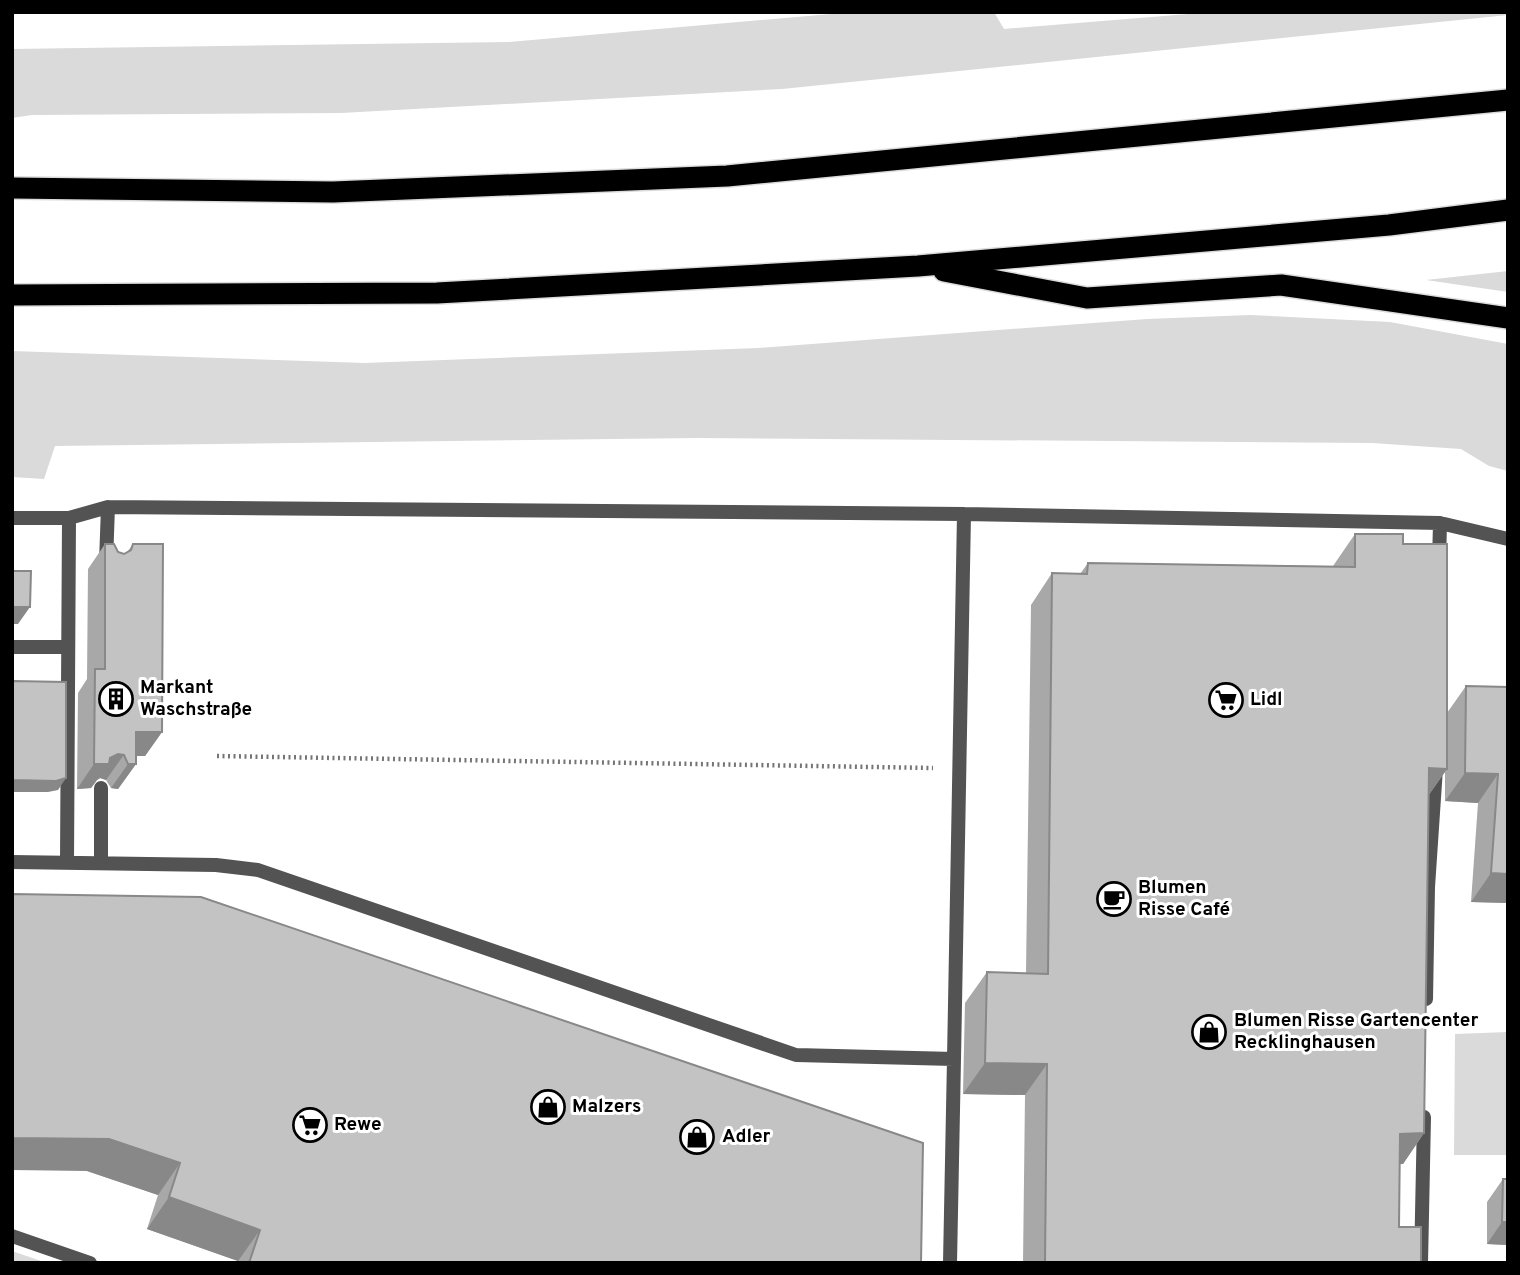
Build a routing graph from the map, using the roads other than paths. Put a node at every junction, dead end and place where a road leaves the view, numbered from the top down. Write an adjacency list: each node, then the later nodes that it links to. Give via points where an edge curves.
1 (1508, 100): 2 (highway, via 727,176 333,192)
2 (12, 188)
3 (1508, 210): 4 (highway, via 1389,225)
4 (918, 266): 5 (highway, via 438,293); 6 (highway, via 1087,298 1281,285)
5 (12, 295)
6 (1508, 318)
7 (108, 507): 8 (lane); 10 (lane); 13 (lane)
8 (964, 514): 11 (lane); 23 (lane)
9 (12, 518): 10 (lane)
10 (69, 518): 16 (lane)
11 (1440, 523): 12 (lane); 14 (lane)
12 (1508, 540)
13 (106, 569)
14 (1439, 577)
15 (12, 647): 16 (lane)
16 (68, 647): 20 (lane)
17 (1436, 750): 22 (lane)
18 (101, 788): 21 (lane)
19 (12, 862): 20 (lane)
20 (67, 863): 21 (lane)
21 (101, 863): 23 (lane, via 258,870 796,1055)
22 (1426, 1012)
23 (954, 1059): 27 (lane)
24 (1424, 1096): 28 (lane)
25 (12, 1236): 26 (lane)
26 (90, 1263)
27 (950, 1263)
28 (1421, 1263)

